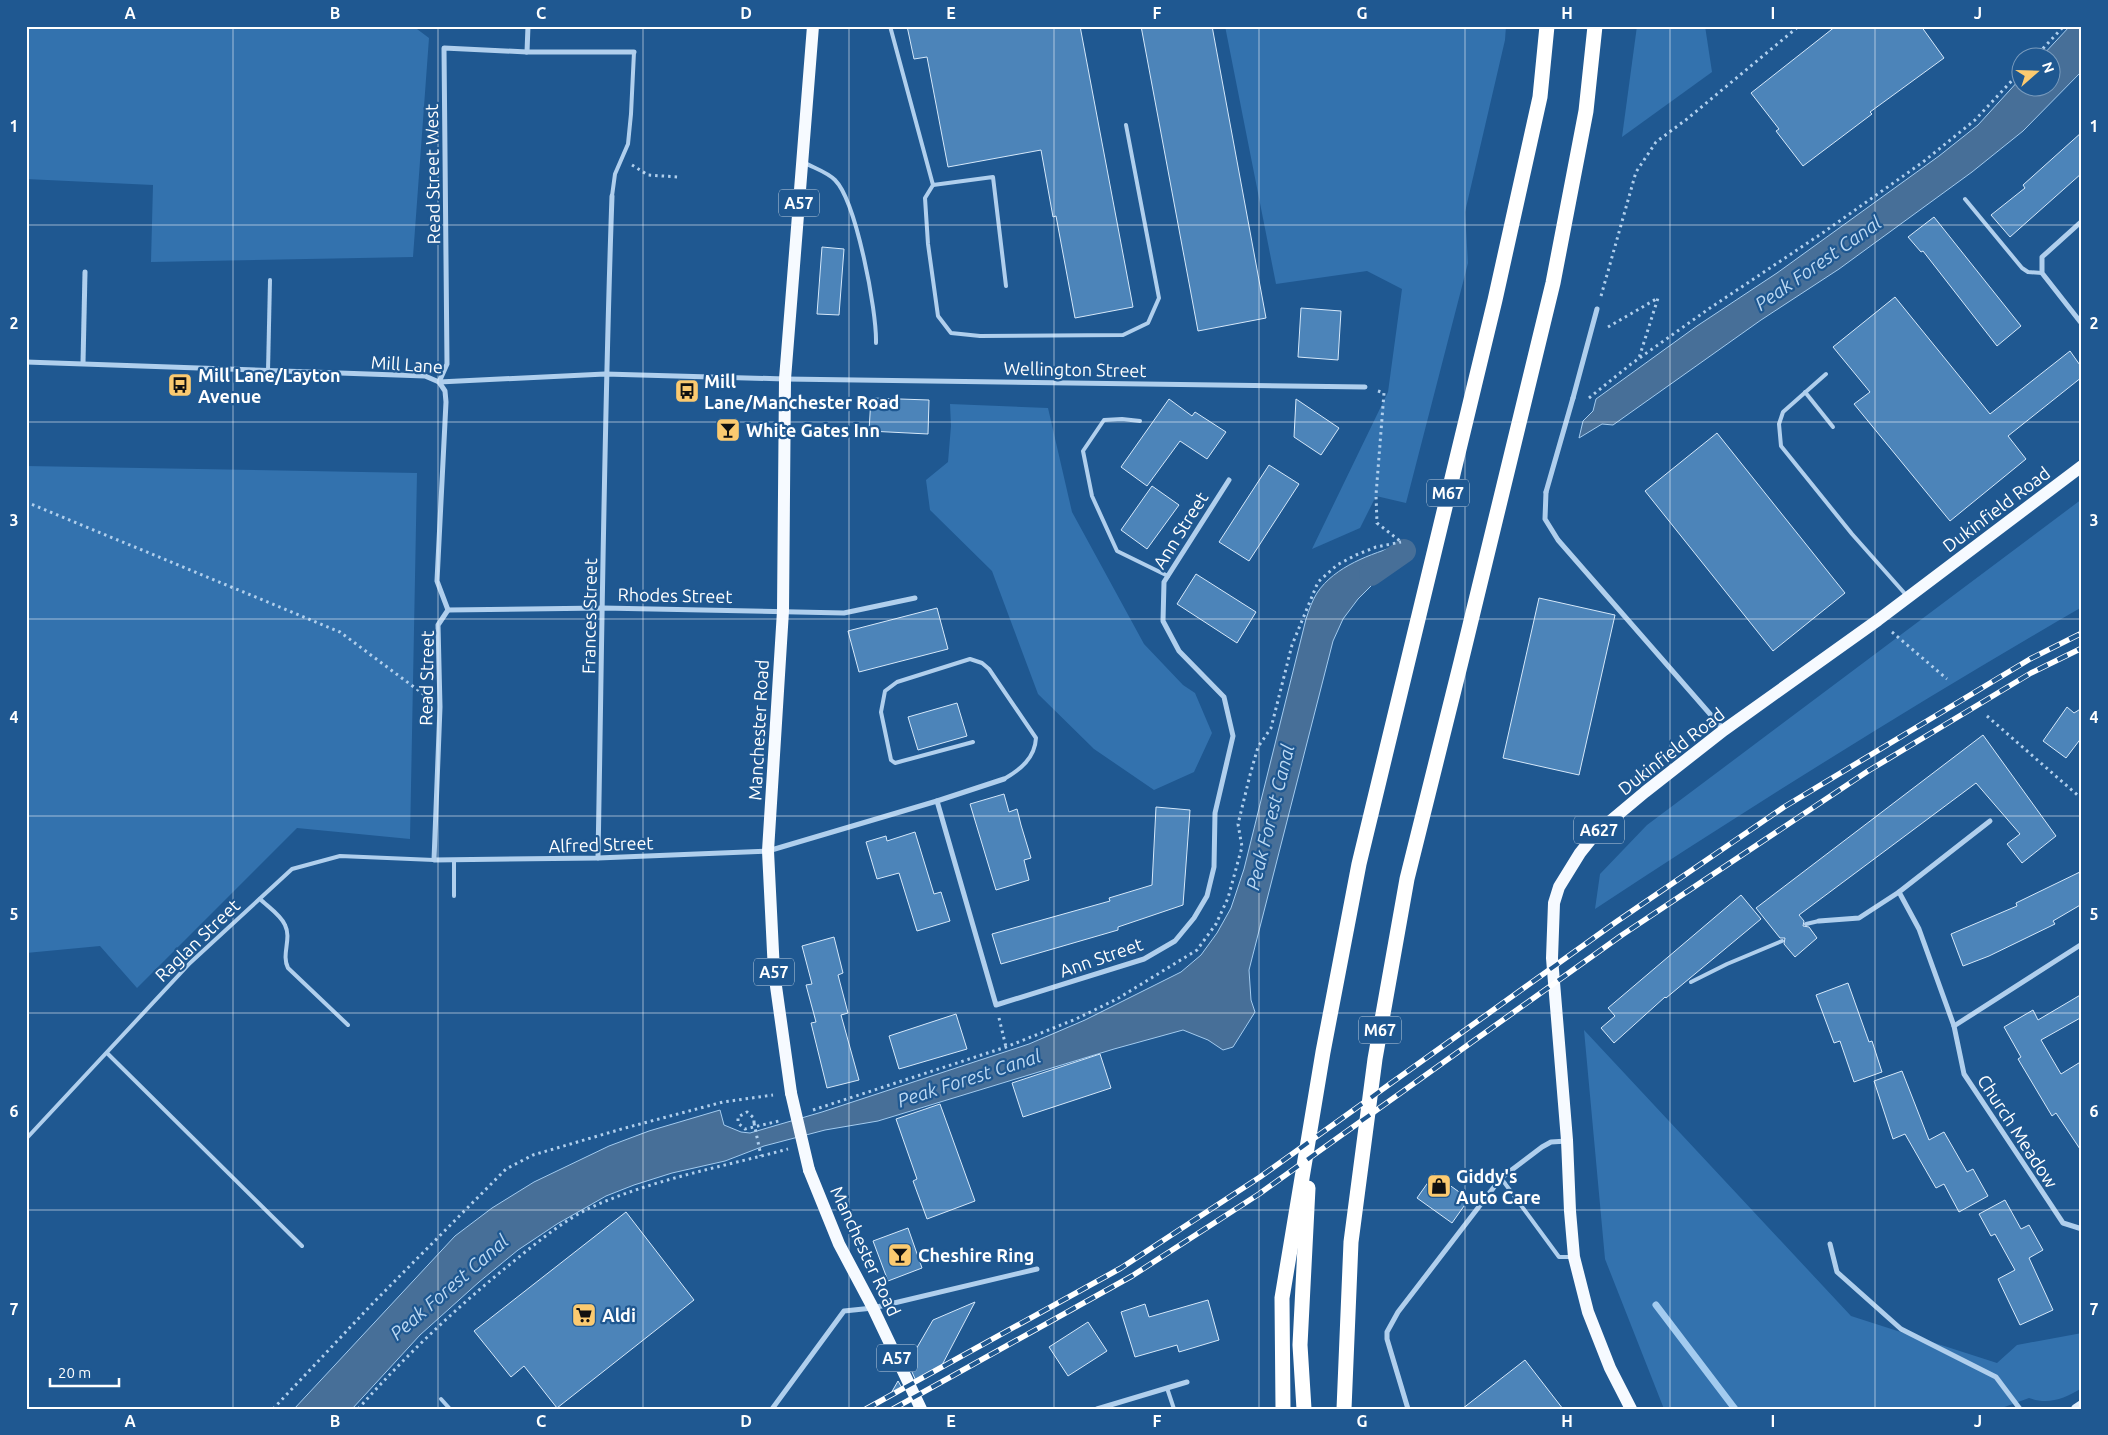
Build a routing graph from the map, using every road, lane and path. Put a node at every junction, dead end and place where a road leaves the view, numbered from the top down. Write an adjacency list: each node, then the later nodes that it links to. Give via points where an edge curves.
1 (528, 26): 9 (street)
2 (814, 26): 14 (main road, Manchester Road / A57)
3 (890, 26): 16 (lane)
4 (1547, 26): 78 (highway, M67, via 1540,97 1493,310 1359,864)
5 (1595, 26): 96 (highway, M67, via 1586,111 1553,282 1407,879 1375,1059 1351,1242)
6 (1799, 26): 24 (path, via 1656,142 1636,172)
7 (2064, 26): 8 (path)
8 (2043, 48)
9 (527, 52): 10 (street); 35 (street, Read Street West, via 444,48 447,364)
10 (634, 52): 13 (lane, via 628,144)
11 (2010, 83): 28 (path, via 1975,120 1923,162)
12 (1126, 125): 16 (lane, via 1159,298 1148,323 1123,335 980,336 951,333 938,316 928,244 925,198)
13 (622, 156): 15 (path, via 648,175); 17 (lane)
14 (802, 162): 27 (lane, via 836,180 844,194 857,230 871,290 877,326); 34 (main road, Manchester Road / A57)
15 (678, 176)
16 (933, 185): 23 (lane, via 993,177)
17 (612, 196): 32 (street, Frances Street)
18 (1965, 199): 21 (lane, via 2022,268)
19 (2082, 221): 21 (street, via 2042,257)
20 (85, 272): 30 (street)
21 (2042, 273): 25 (street)
22 (270, 280): 31 (lane)
23 (1006, 286)
24 (1598, 309): 26 (street)
25 (2082, 324)
26 (1590, 337): 28 (path, via 1658,298); 55 (street, bridge, via 1546,492 1545,519 1558,540)
27 (876, 342)
28 (1638, 359): 38 (path, via 1590,396)
29 (26, 362): 30 (street, Mill Lane)
30 (83, 363): 31 (street, Mill Lane)
31 (268, 371): 35 (street, Mill Lane, via 425,376)
32 (605, 374): 34 (street, Mill Lane); 35 (street, Mill Lane); 48 (street, Frances Street)
33 (1826, 374): 37 (lane)
34 (785, 379): 36 (street, Wellington Street); 50 (main road, Manchester Road / A57)
35 (439, 382): 49 (street, Read Street, via 445,391 446,402 437,581)
36 (1365, 387): 44 (path, via 1384,393 1376,523)
37 (1805, 392): 40 (lane); 47 (lane, via 1782,412 1779,424 1781,446)
38 (1586, 403)
39 (1140, 421): 45 (lane, via 1104,420 1083,451 1092,496 1117,551)
40 (1833, 427)
41 (2082, 466): 47 (main road, Dukinfield Road / A627)
42 (1228, 480): 45 (street, Ann Street)
43 (26, 502): 53 (path, via 340,632)
44 (1400, 542)
45 (1168, 576): 73 (street, Ann Street, via 1164,582 1163,621 1178,651 1224,697 1233,736 1215,813 1214,867 1207,896 1175,941 1144,960)
46 (915, 598): 50 (street, Rhodes Street, via 844,614)
47 (1908, 598): 51 (main road, Dukinfield Road / A627)
48 (603, 608): 49 (street, Rhodes Street); 50 (street, Rhodes Street); 62 (street, Frances Street)
49 (448, 610): 53 (street, Read Street, via 438,625)
50 (783, 611): 61 (main road, Manchester Road / A57)
51 (1878, 620): 52 (path); 55 (main road, Dukinfield Road / A627)
52 (1947, 679)
53 (440, 707): 63 (street, Read Street)
54 (1987, 716): 58 (path)
55 (1724, 730): 82 (main road, Dukinfield Road / A627, via 1596,834 1559,887 1554,903 1552,958)
56 (973, 742): 57 (lane, via 895,763 891,760 880,712 885,691 897,682 970,659 982,663 1036,738 1036,748 1029,758 1019,770)
57 (1004, 779): 59 (street)
58 (2082, 799)
59 (937, 801): 61 (street); 73 (street)
60 (1990, 821): 65 (street)
61 (768, 851): 62 (street, Alfred Street); 77 (main road, Manchester Road / A57, via 774,972)
62 (598, 858): 64 (street, Alfred Street)
63 (434, 860): 64 (street, Alfred Street); 67 (lane, Raglan Street, via 340,856 292,869)
64 (454, 860): 66 (lane)
65 (1899, 892): 68 (street, via 1860,918); 75 (street, Church Meadow, via 1919,929)
66 (454, 896)
67 (260, 898): 74 (lane, via 285,924 288,936 284,960 288,968); 76 (lane, Raglan Street, via 190,963)
68 (1819, 921): 69 (lane)
69 (1806, 924)
70 (1782, 941): 72 (lane)
71 (2082, 944): 75 (street)
72 (1691, 982)
73 (996, 1005): 79 (path, via 1006,1047)
74 (348, 1025)
75 (1954, 1026): 86 (street, Church Meadow, via 1964,1074 2063,1223)
76 (107, 1053): 81 (lane, Raglan Street); 88 (lane)
77 (791, 1093): 91 (main road, Manchester Road / A57, bridge, via 809,1170 839,1244); 97 (path, via 723,1102 669,1116 533,1155 506,1169)
78 (1312, 1109): 104 (highway, M67, via 1282,1298); 105 (highway, M67, via 1300,1345)
79 (812, 1110)
80 (785, 1119): 84 (path, bridge, via 745,1129 740,1127 739,1115 747,1112 754,1118 754,1123)
81 (26, 1139)
82 (1567, 1140): 85 (street, via 1542,1147); 89 (main road, Dukinfield Road / A627)
83 (782, 1151): 84 (path)
84 (761, 1156): 98 (path, via 695,1171 590,1208 547,1235 444,1321)
85 (1501, 1178): 89 (lane, via 1559,1257); 106 (street, via 1409,1296 1387,1332 1389,1349)
86 (2082, 1229)
87 (1830, 1244): 108 (street, via 1837,1272 1901,1329 1996,1378)
88 (302, 1246)
89 (1574, 1257): 107 (main road, Dukinfield Road / A627, via 1588,1312 1610,1368)
90 (1037, 1269): 91 (street)
91 (873, 1308): 100 (street, via 844,1312); 101 (main road, Manchester Road / A57)
92 (1187, 1382): 93 (street)
93 (1167, 1388): 102 (street); 103 (lane)
94 (441, 1399): 99 (lane)
95 (2082, 1405): 109 (main road)
96 (1344, 1407)
97 (273, 1409)
98 (358, 1409)
99 (450, 1409)
100 (772, 1409)
101 (922, 1409)
102 (1097, 1409)
103 (1174, 1409)
104 (1283, 1409)
105 (1304, 1409)
106 (1408, 1409)
107 (1631, 1409)
108 (2020, 1409)
109 (2076, 1409)

